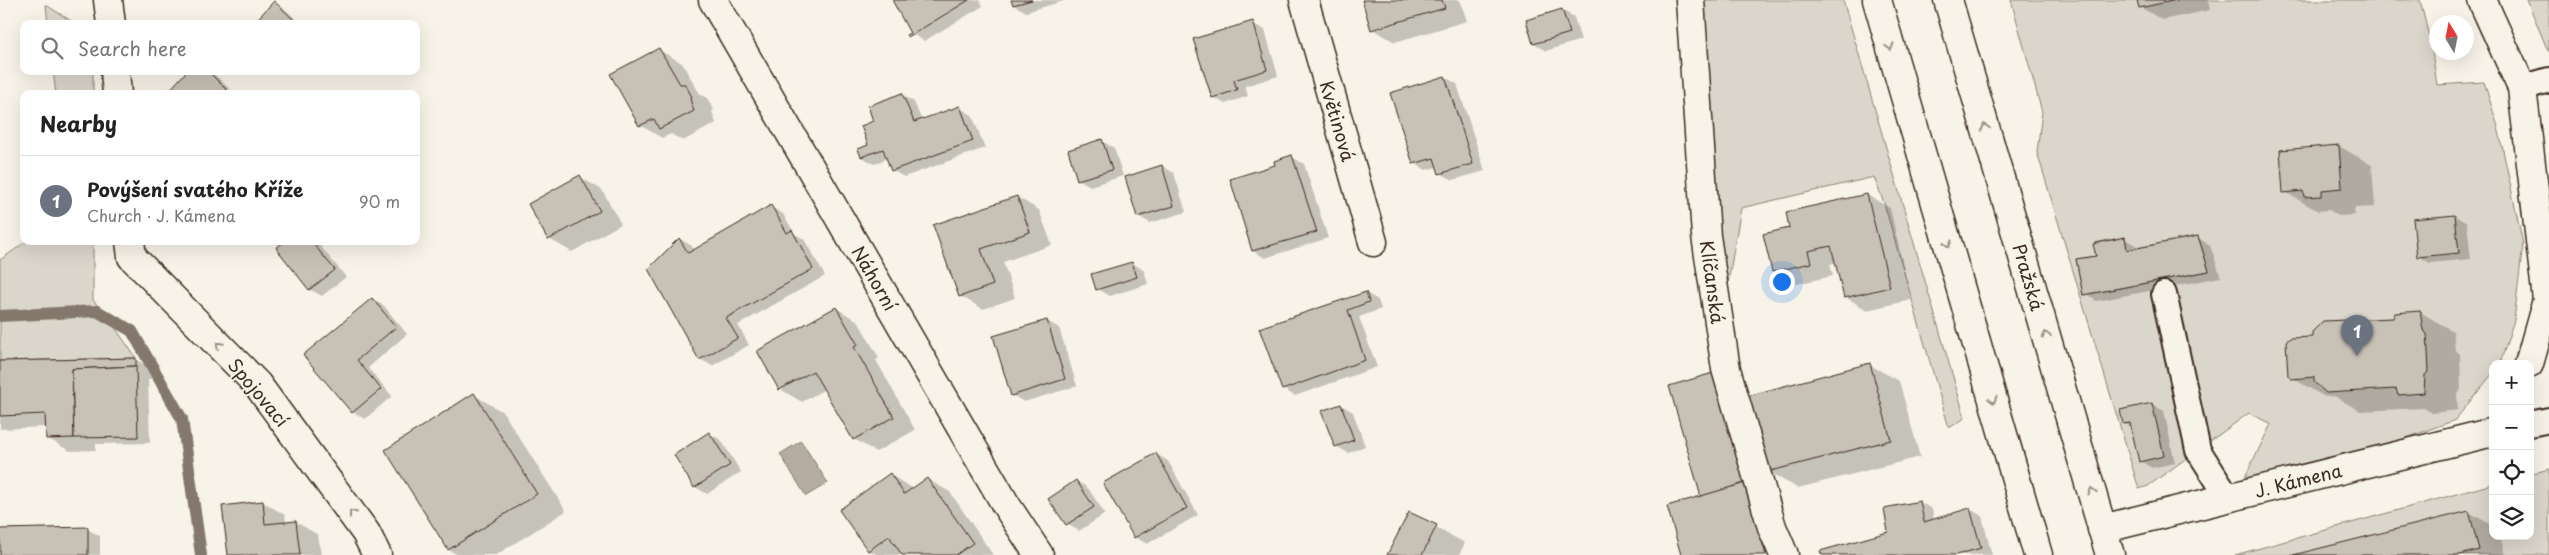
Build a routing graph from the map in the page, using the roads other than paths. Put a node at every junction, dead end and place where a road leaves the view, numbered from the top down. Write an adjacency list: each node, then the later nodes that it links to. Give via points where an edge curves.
1 (108, 0): 8 (street)
2 (713, 0): 23 (street, Náhorní, via 1001,496)
3 (1304, 0): 13 (street, Květinová)
4 (1690, 0): 24 (street, Klíčanská, via 1706,236 1726,369 1772,528)
5 (1877, 0): 25 (street, one-way to 25)
6 (1948, 0): 21 (street, Pražská, one-way to 6)
7 (2482, 0): 11 (street)
8 (110, 20)
9 (115, 75): 12 (street)
10 (2549, 80): 11 (lane)
11 (2522, 88): 16 (street, via 2547,300)
12 (117, 90)
13 (1373, 242)
14 (130, 245): 22 (street, Spojovací, one-way to 14, via 366,533 257,384 132,257)
15 (2164, 294): 20 (lane, via 2198,450)
16 (2530, 360)
17 (2549, 420): 18 (lane)
18 (2534, 423)
19 (2489, 433): 20 (street, J. Kámena)
20 (2228, 497): 21 (street, J. Kámena)
21 (2102, 529): 26 (street, Pražská)
22 (377, 555)
23 (1039, 555)
24 (1784, 555)
25 (2038, 555)
26 (2110, 555)

